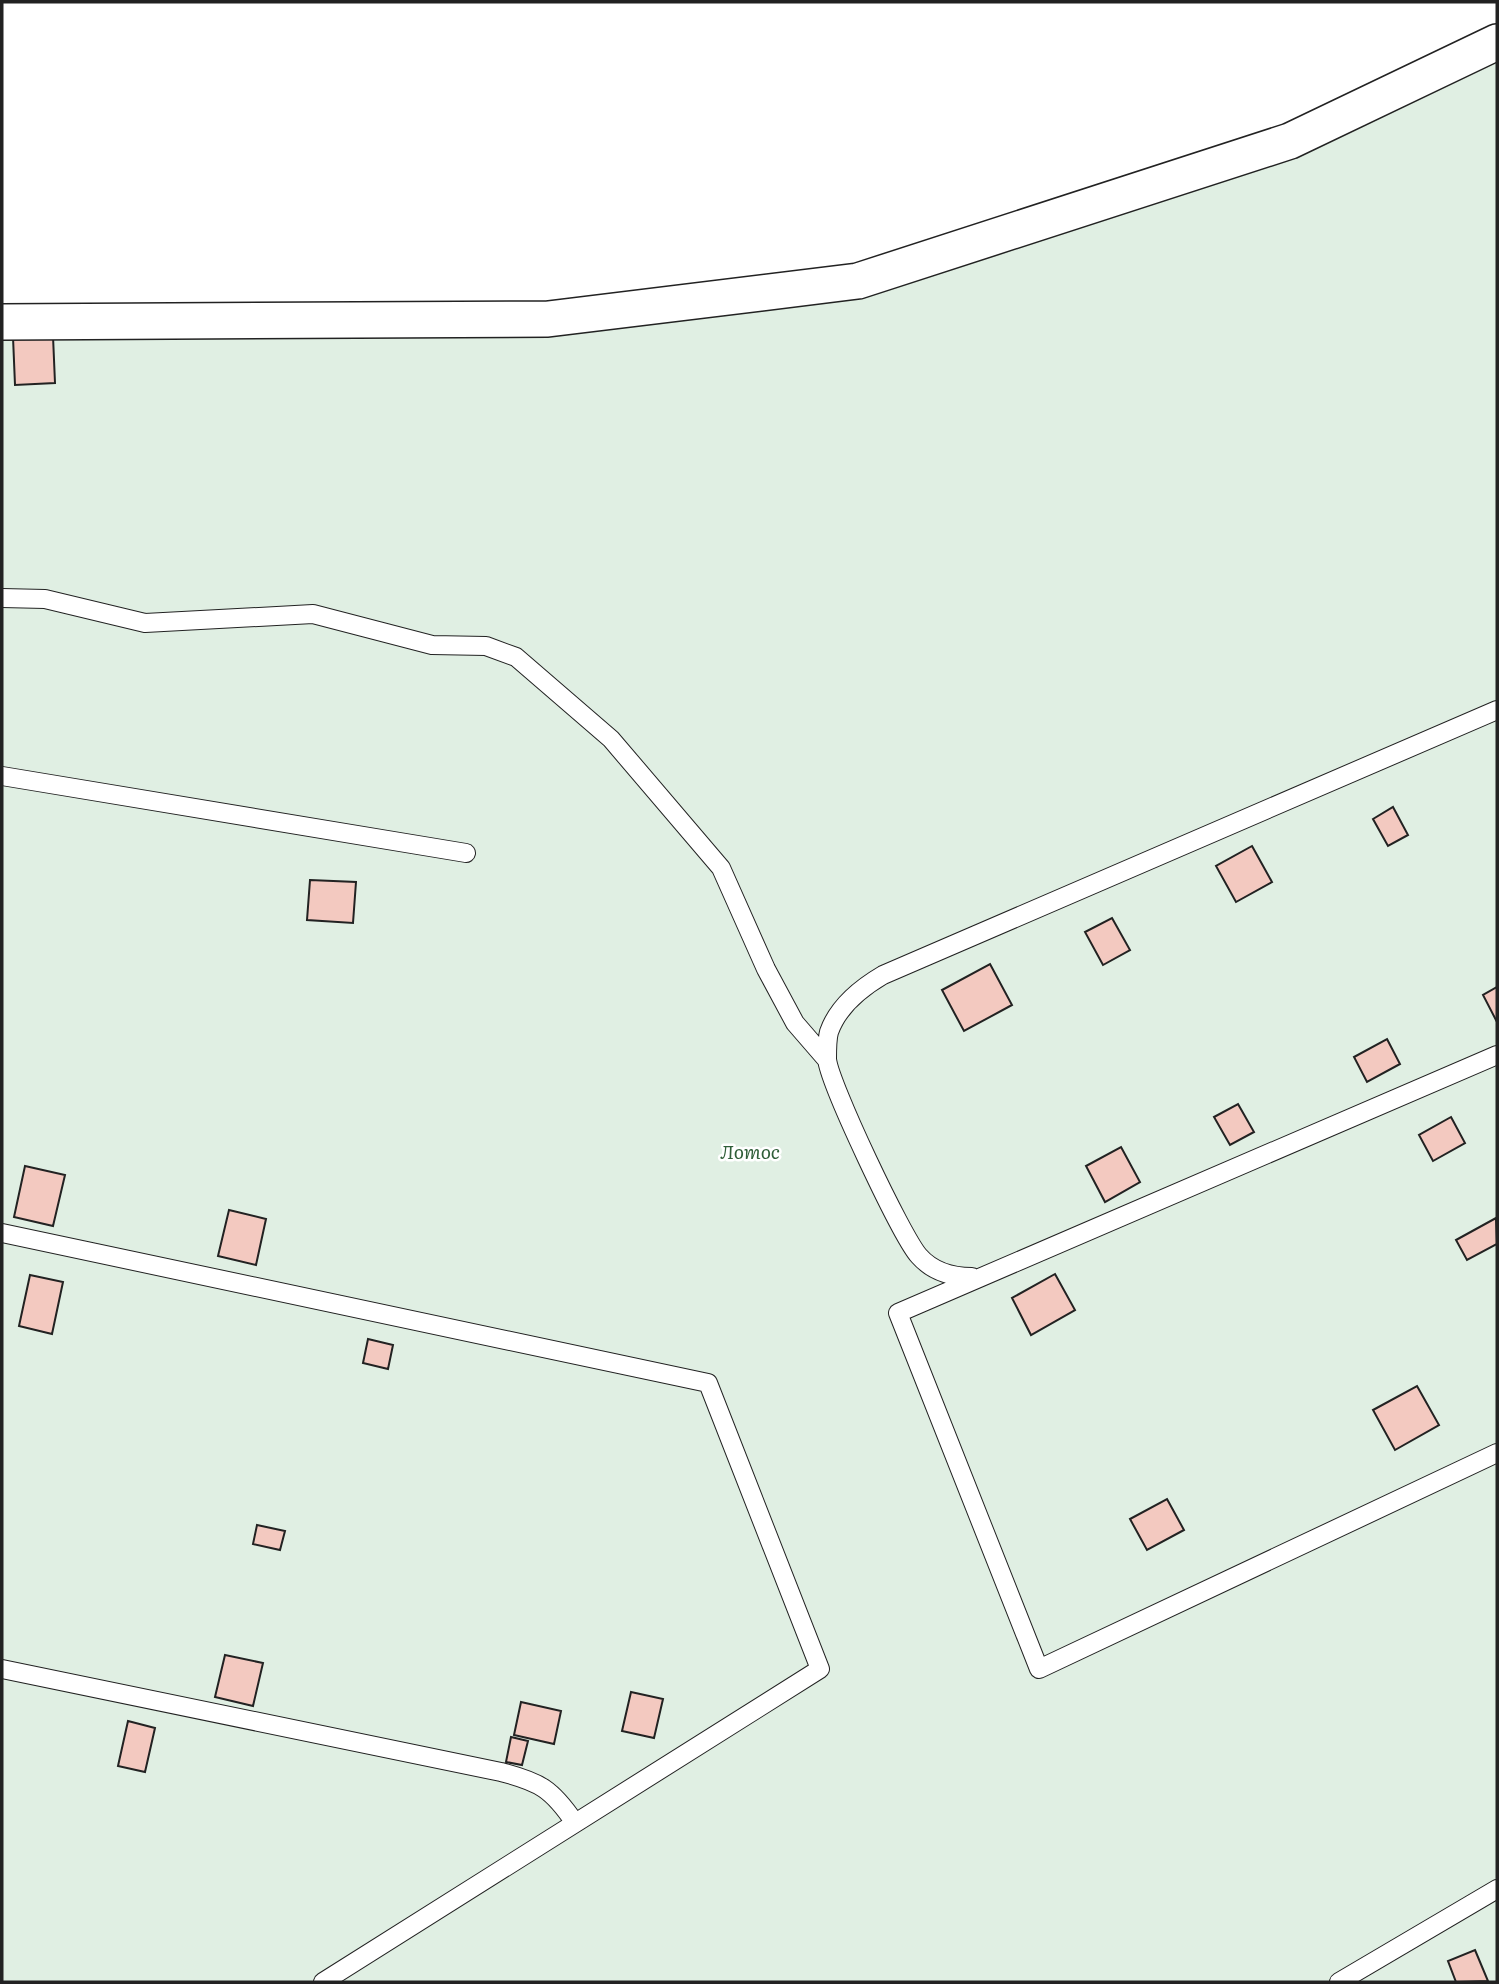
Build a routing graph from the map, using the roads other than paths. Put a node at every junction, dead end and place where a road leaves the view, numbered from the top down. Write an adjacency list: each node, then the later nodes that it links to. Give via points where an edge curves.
1 (1497, 42): 2 (street, via 1290,141 858,281 548,319)
2 (2, 322)
3 (2, 598): 8 (lane, via 44,599 145,623 313,614 432,645 486,646 516,657 611,739 720,869 795,1023)
4 (1497, 710): 8 (lane, via 883,975 861,988 843,1008 829,1032)
5 (2, 776): 6 (lane)
6 (466, 853)
7 (1497, 1055): 10 (lane)
8 (827, 1060): 10 (lane, via 903,1231 919,1256 953,1277)
9 (2, 1233): 13 (lane, via 708,1383 820,1669)
10 (977, 1278): 11 (lane, via 898,1313 1039,1669)
11 (1497, 1453)
12 (2, 1669): 13 (lane, via 501,1772 538,1782 559,1800)
13 (575, 1823): 15 (lane)
14 (1497, 1889): 16 (lane)
15 (323, 1982)
16 (1339, 1982)

